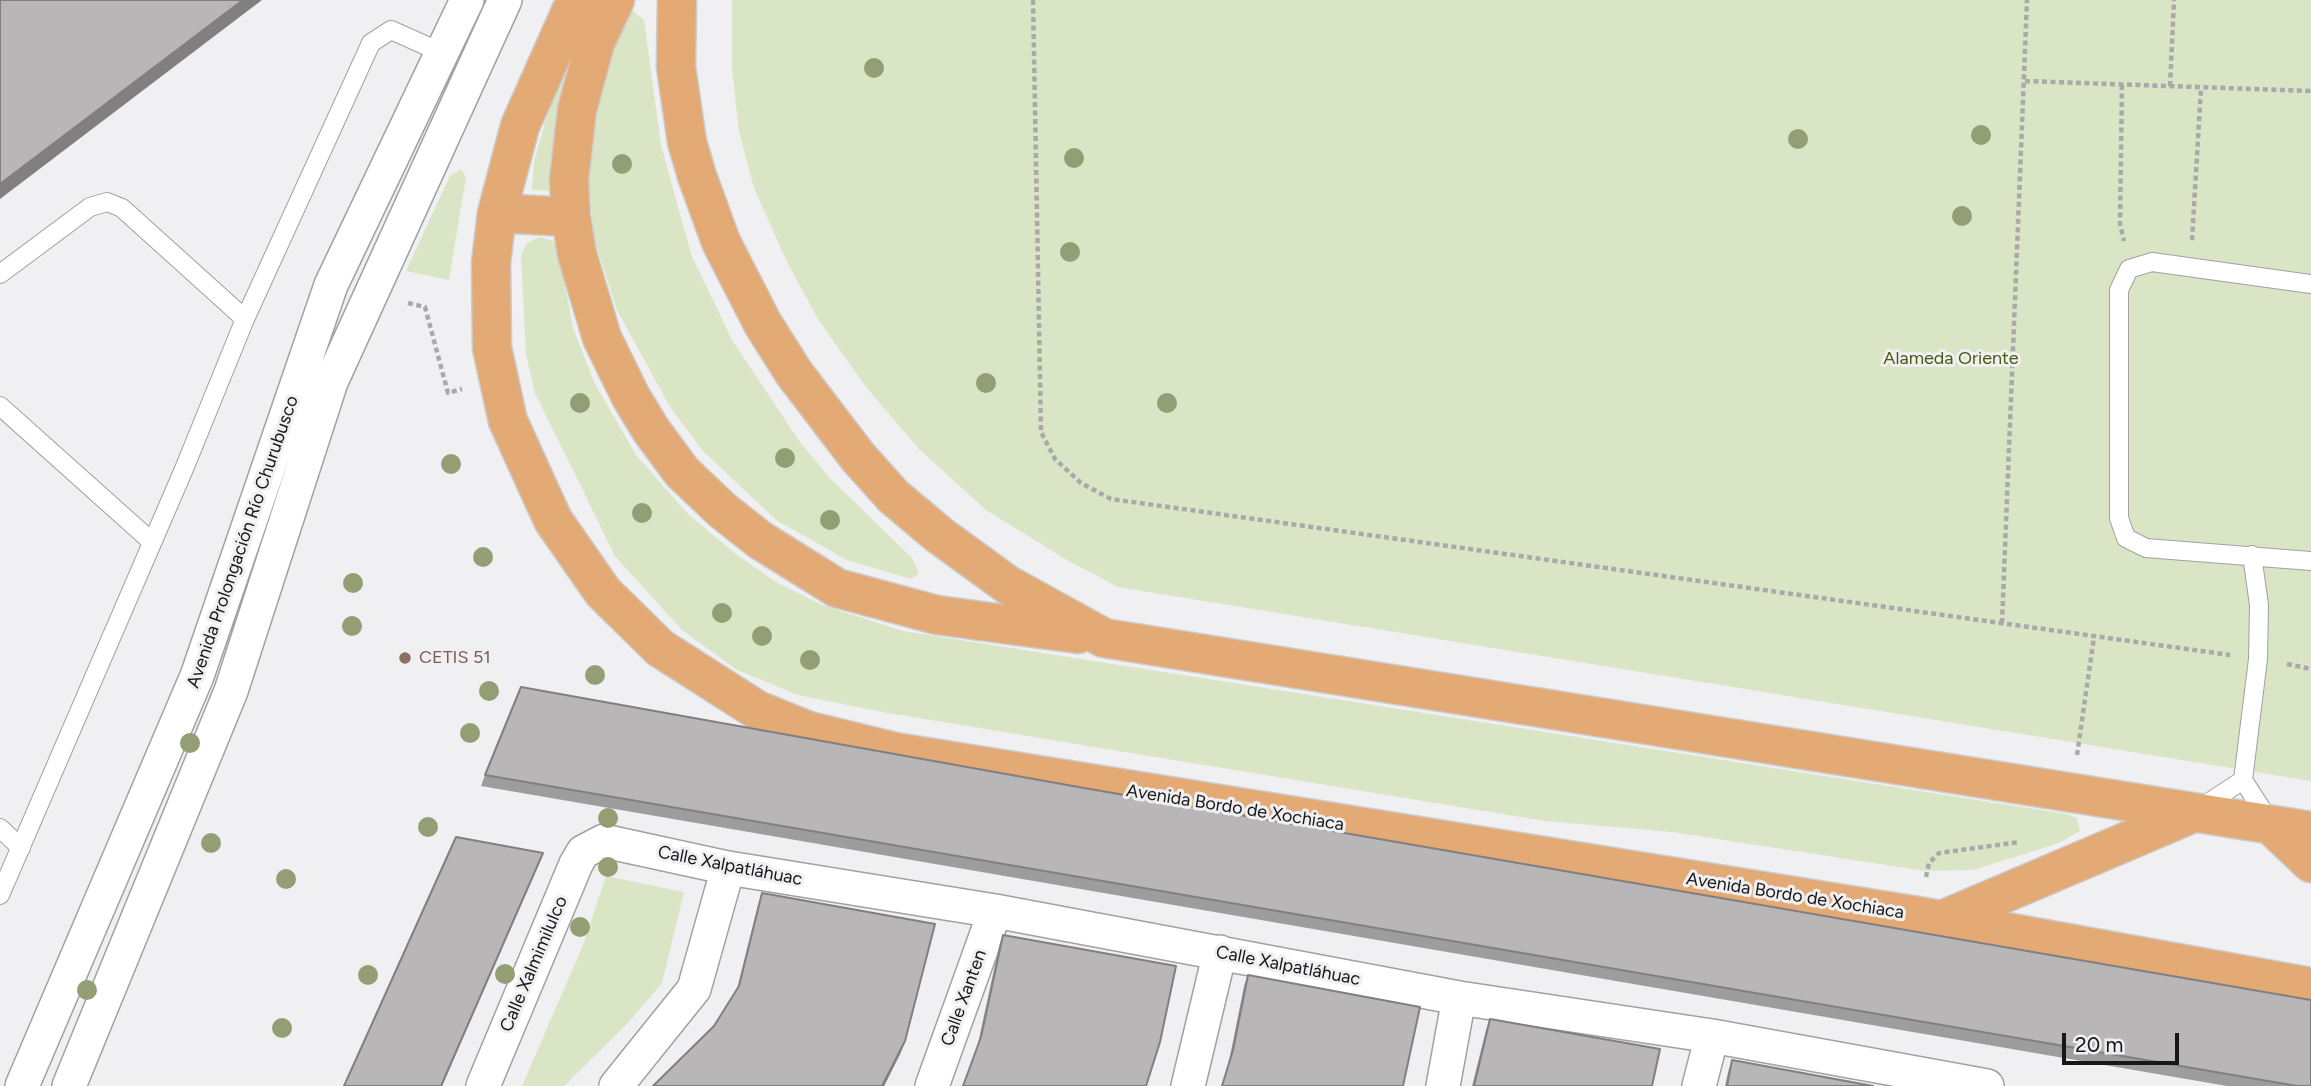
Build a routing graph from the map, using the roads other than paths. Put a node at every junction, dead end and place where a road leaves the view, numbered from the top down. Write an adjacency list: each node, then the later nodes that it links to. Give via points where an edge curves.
1 (467, 0): 6 (street, Avenida Prolongación Río Churubusco)
2 (505, 0): 7 (street, Avenida Prolongación Río Churubusco)
3 (576, 0): 8 (main road, Avenida Bordo de Xochiaca, via 520,125)
4 (615, 0): 9 (main road, via 595,43 577,110 569,180)
5 (677, 0): 17 (main road, via 676,67 697,176 721,242 794,373 858,457 920,519 1008,585)
6 (443, 54): 7 (lane); 12 (lane, via 391,30 371,43); 35 (street, Avenida Prolongación Río Churubusco, via 331,285 197,676)
7 (474, 66): 36 (street, Avenida Prolongación Río Churubusco, via 331,382 230,691)
8 (497, 213): 9 (main road); 29 (main road, Avenida Bordo de Xochiaca, via 490,296 492,348 508,421 553,520 603,592 634,625 692,671 757,710 809,731 895,752)
9 (571, 217): 17 (main road, via 600,329 631,397 682,472 760,540 837,588 885,602 937,615)
10 (0, 274): 12 (lane, via 90,206 107,202 122,208)
11 (2311, 284): 15 (lane, via 2152,262 2129,269 2119,290 2121,529 2126,538 2146,548)
12 (245, 319): 14 (lane)
13 (0, 406): 14 (lane)
14 (152, 542): 24 (lane)
15 (2252, 555): 16 (lane); 18 (lane, via 2259,605 2258,659)
16 (2311, 561)
17 (1104, 638): 19 (main road)
18 (2243, 780): 19 (lane); 20 (lane)
19 (2191, 814): 20 (main road); 29 (main road)
20 (2271, 825): 22 (main road); 25 (main road)
21 (0, 828): 24 (lane)
22 (2311, 831)
23 (592, 846): 26 (street, Calle Xalpatláhuac, via 604,841 618,843); 37 (street, Calle Xalmimilulco, via 576,864)
24 (21, 848): 27 (lane)
25 (2311, 863)
26 (729, 868): 28 (street, Calle Xalpatláhuac); 38 (street, via 694,989)
27 (0, 895)
28 (995, 911): 30 (street, Calle Xalpatláhuac); 39 (street, Calle Xanten)
29 (1942, 920): 31 (main road, Avenida Bordo de Xochiaca)
30 (1220, 953): 32 (street, Calle Xalpatláhuac); 40 (street)
31 (2311, 987)
32 (1459, 998): 33 (street, Calle Xalpatláhuac); 41 (street)
33 (1712, 1036): 34 (street, Calle Xalpatláhuac); 42 (street)
34 (1941, 1082): 43 (street, Calle Xalpatláhuac)
35 (22, 1086)
36 (69, 1086)
37 (483, 1086)
38 (616, 1086)
39 (932, 1086)
40 (1188, 1086)
41 (1443, 1086)
42 (1699, 1086)
43 (1987, 1086)

